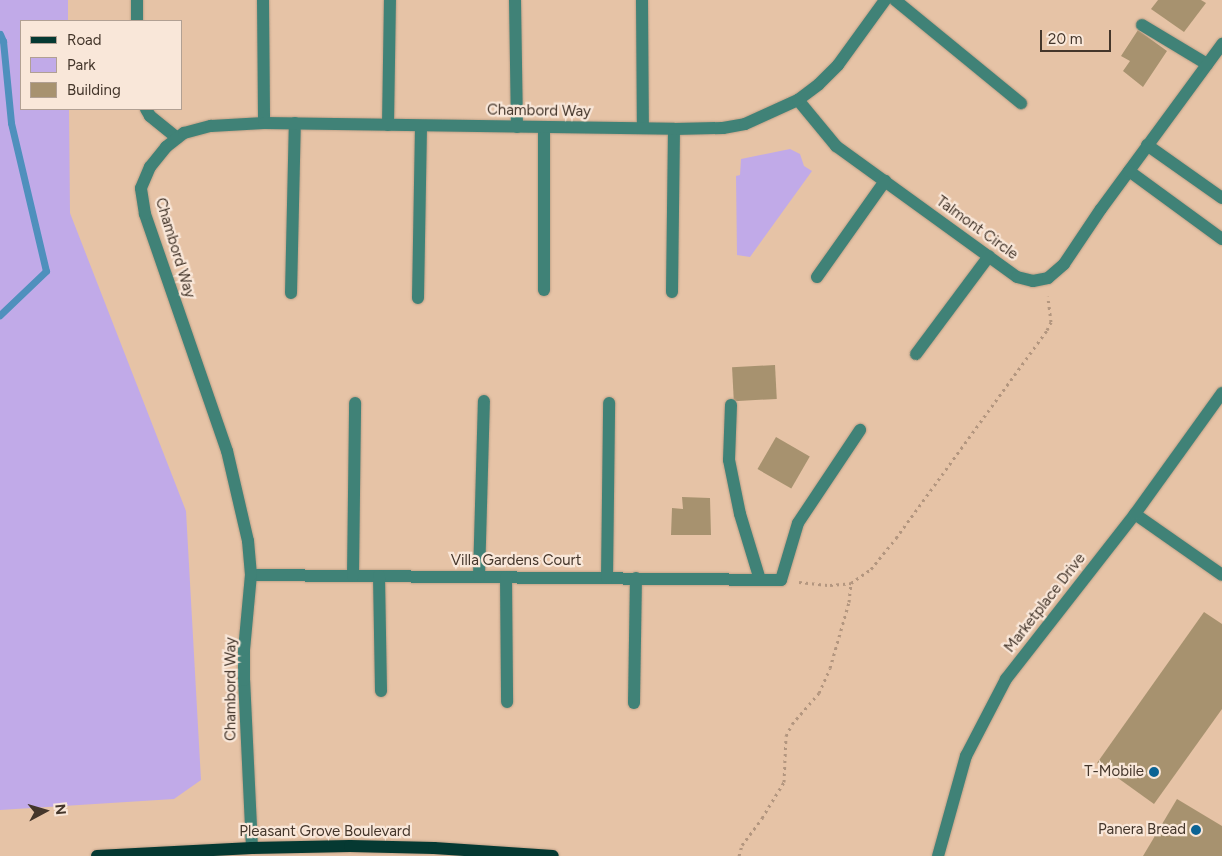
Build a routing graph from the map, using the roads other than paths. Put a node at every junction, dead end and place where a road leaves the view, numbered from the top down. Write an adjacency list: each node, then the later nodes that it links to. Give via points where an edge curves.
1 (137, 0): 8 (street)
2 (263, 0): 15 (street)
3 (390, 0): 17 (street)
4 (515, 0): 19 (street)
5 (642, 0): 21 (street)
6 (884, 0): 12 (street, via 838,65)
7 (895, 0): 13 (street)
8 (137, 20)
9 (1142, 25): 11 (street)
10 (1222, 44): 11 (street)
11 (1207, 64): 24 (street)
12 (798, 100): 22 (street, Chambord Way, via 745,124); 26 (street, Talmont Circle, via 836,146)
13 (1022, 103)
14 (147, 110): 23 (street)
15 (264, 123): 16 (street, Chambord Way); 23 (street, Chambord Way, via 211,126)
16 (295, 124): 17 (street, Chambord Way); 33 (street)
17 (388, 125): 18 (street, Chambord Way)
18 (421, 126): 19 (street, Chambord Way); 34 (street)
19 (517, 127): 20 (street, Chambord Way)
20 (544, 127): 21 (street, Chambord Way); 31 (street)
21 (643, 128): 22 (street, Chambord Way)
22 (674, 129): 32 (street)
23 (177, 138): 43 (street, Chambord Way, via 150,167 141,188 155,246 227,451 248,541)
24 (1147, 145): 25 (street); 27 (street)
25 (1129, 171): 28 (street); 29 (street, Talmont Circle, via 1064,264 1048,278 1018,277)
26 (885, 181): 29 (street, Talmont Circle); 30 (street)
27 (1222, 198)
28 (1222, 239)
29 (988, 256): 35 (street)
30 (817, 277)
31 (544, 290)
32 (672, 292)
33 (291, 293)
34 (418, 298)
35 (916, 354)
36 (1222, 393): 42 (street, Marketplace Drive)
37 (484, 401): 47 (street)
38 (355, 403): 45 (street)
39 (609, 404): 49 (street)
40 (731, 405): 51 (street, via 729,460 740,514)
41 (860, 430): 51 (street, Villa Gardens Court, via 798,522 781,580)
42 (1135, 514): 44 (street); 58 (street, Marketplace Drive, via 1006,679 966,756)
43 (251, 575): 45 (street, Villa Gardens Court); 55 (street, Chambord Way, via 244,650)
44 (1222, 575)
45 (353, 576): 46 (street, Villa Gardens Court)
46 (379, 576): 47 (street, Villa Gardens Court); 52 (street)
47 (479, 577): 48 (street, Villa Gardens Court)
48 (506, 577): 49 (street, Villa Gardens Court); 53 (street)
49 (607, 578): 50 (street, Villa Gardens Court)
50 (636, 578): 51 (street, Villa Gardens Court); 54 (street)
51 (760, 580)
52 (381, 691)
53 (507, 702)
54 (634, 703)
55 (250, 852): 56 (main road, Pleasant Grove Boulevard); 57 (main road, Pleasant Grove Boulevard, via 387,847)
56 (97, 856)
57 (553, 856)
58 (938, 856)

